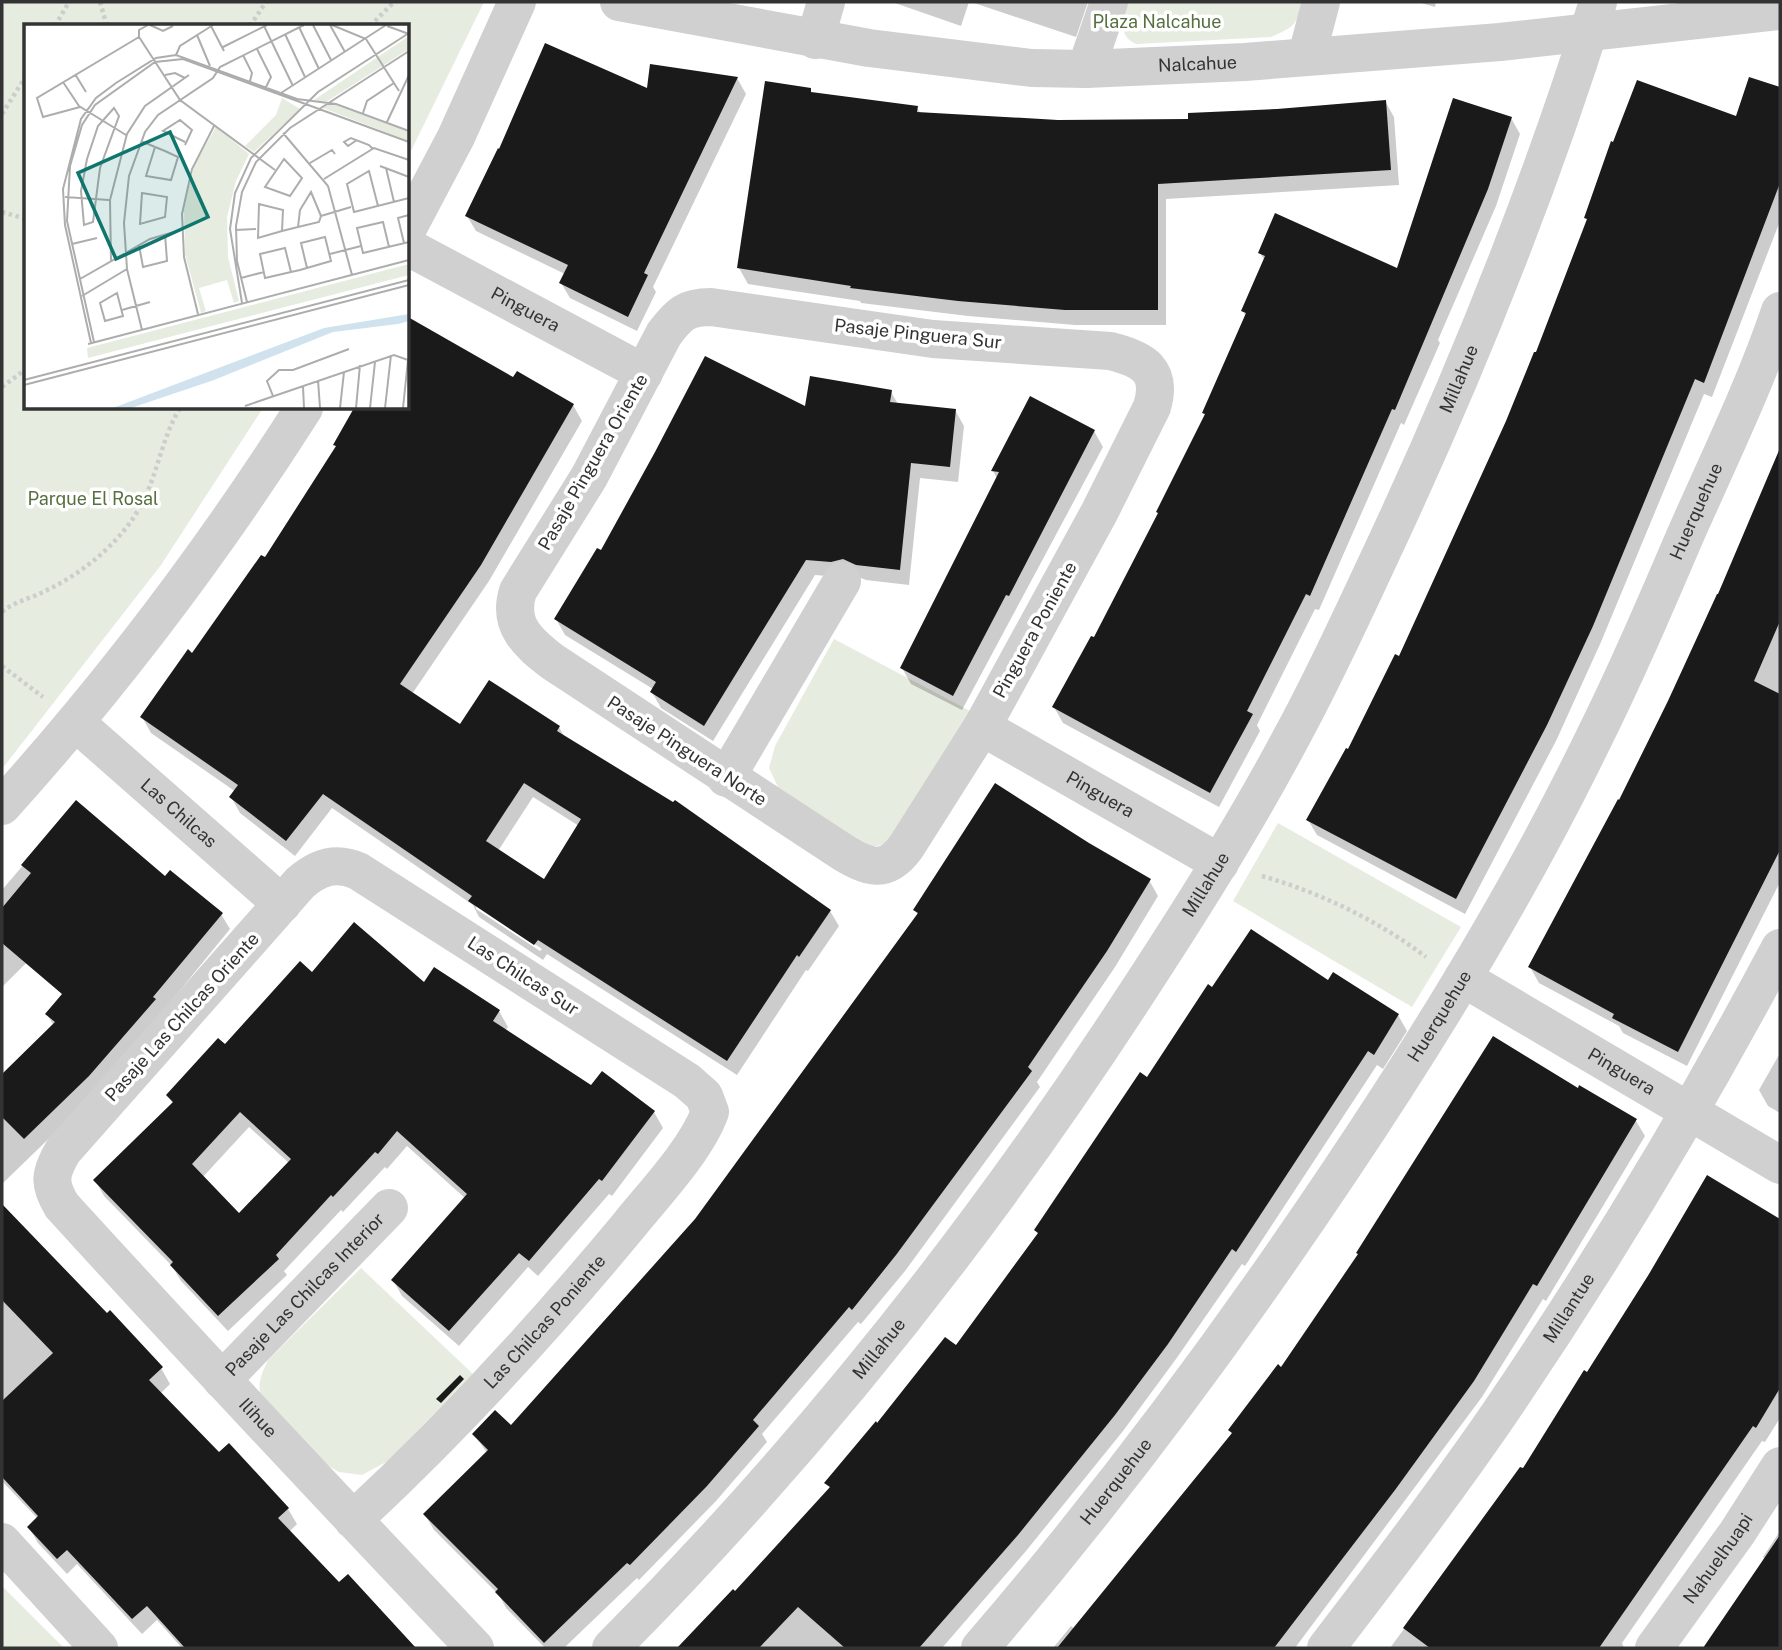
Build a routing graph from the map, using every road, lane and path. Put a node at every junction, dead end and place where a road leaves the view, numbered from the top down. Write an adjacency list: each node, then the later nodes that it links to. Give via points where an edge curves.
1 (69, 2): 12 (path)
2 (100, 2): 13 (path)
3 (267, 2): 14 (path)
4 (394, 2): 15 (path)
5 (517, 2): 23 (street)
6 (620, 2): 16 (street, Nalcahue)
7 (826, 2): 16 (street)
8 (1109, 2): 18 (street)
9 (1321, 2): 17 (street)
10 (1780, 11): 11 (street, Nalcahue)
11 (1593, 17): 17 (street, Nalcahue, via 1500,42); 40 (street, Millahue, via 1498,284 1434,438 1293,735)
12 (56, 24)
13 (106, 24)
14 (251, 24)
15 (372, 24)
16 (815, 40): 18 (street, Nalcahue, via 1010,66)
17 (1307, 55): 18 (street, Nalcahue)
18 (1086, 69)
19 (24, 79): 20 (path)
20 (2, 114)
21 (2, 212): 22 (path)
22 (24, 218)
23 (410, 224)
24 (410, 248): 28 (street, Pinguera)
25 (1780, 311): 45 (street, Huerquehue, via 1714,474 1590,746)
26 (680, 315): 28 (street, Pasaje Pinguera Oriente, via 664,334); 29 (street, Pasaje Pinguera Sur, via 690,308 711,307 933,339 1110,351 1134,358)
27 (24, 370): 30 (path)
28 (644, 373): 35 (street, Pasaje Pinguera Oriente, via 589,477 518,591)
29 (1151, 373): 37 (street, Pinguera Poniente, via 1156,392 1132,450)
30 (2, 387)
31 (179, 410): 34 (path, via 140,507 127,527 75,576)
32 (303, 410): 36 (street, via 226,525)
33 (842, 581): 38 (street)
34 (2, 611)
35 (514, 613): 38 (street, Pasaje Pinguera Norte, via 517,625 538,650)
36 (75, 722): 39 (street); 43 (street, Las Chilcas)
37 (982, 727): 40 (street, Pinguera); 42 (street, Pinguera Poniente, via 906,847 891,864)
38 (726, 778): 42 (street, Pasaje Pinguera Norte, via 856,860)
39 (2, 806)
40 (1220, 863): 45 (path, via 1337,904 1395,933); 57 (street, Millahue, via 1073,1089 921,1297 815,1428)
41 (329, 865): 43 (street, Pasaje Las Chilcas Oriente, via 306,878); 46 (street, Las Chilcas Sur, via 358,871 688,1081)
42 (880, 866)
43 (282, 904): 49 (street, Pasaje Las Chilcas Oriente, via 63,1151)
44 (1780, 948): 47 (street, Millantue)
45 (1463, 978): 47 (street, Pinguera); 58 (street, Huerquehue, via 1398,1084 1258,1292 1082,1526)
46 (709, 1103): 53 (street, Las Chilcas Poniente, via 700,1134 598,1261 456,1421)
47 (1690, 1110): 48 (street, Pinguera); 59 (street, Millantue, via 1498,1415)
48 (1780, 1165)
49 (52, 1181): 51 (street, Ilihue, via 62,1206)
50 (389, 1208): 51 (street, Pasaje Las Chilcas Interior)
51 (222, 1380): 53 (street, Ilihue)
52 (1780, 1466): 60 (street, Nahuelhuapi)
53 (353, 1520): 56 (street, Ilihue)
54 (2, 1542): 55 (street)
55 (99, 1648)
56 (475, 1648)
57 (611, 1648)
58 (979, 1648)
59 (1326, 1648)
60 (1654, 1648)

